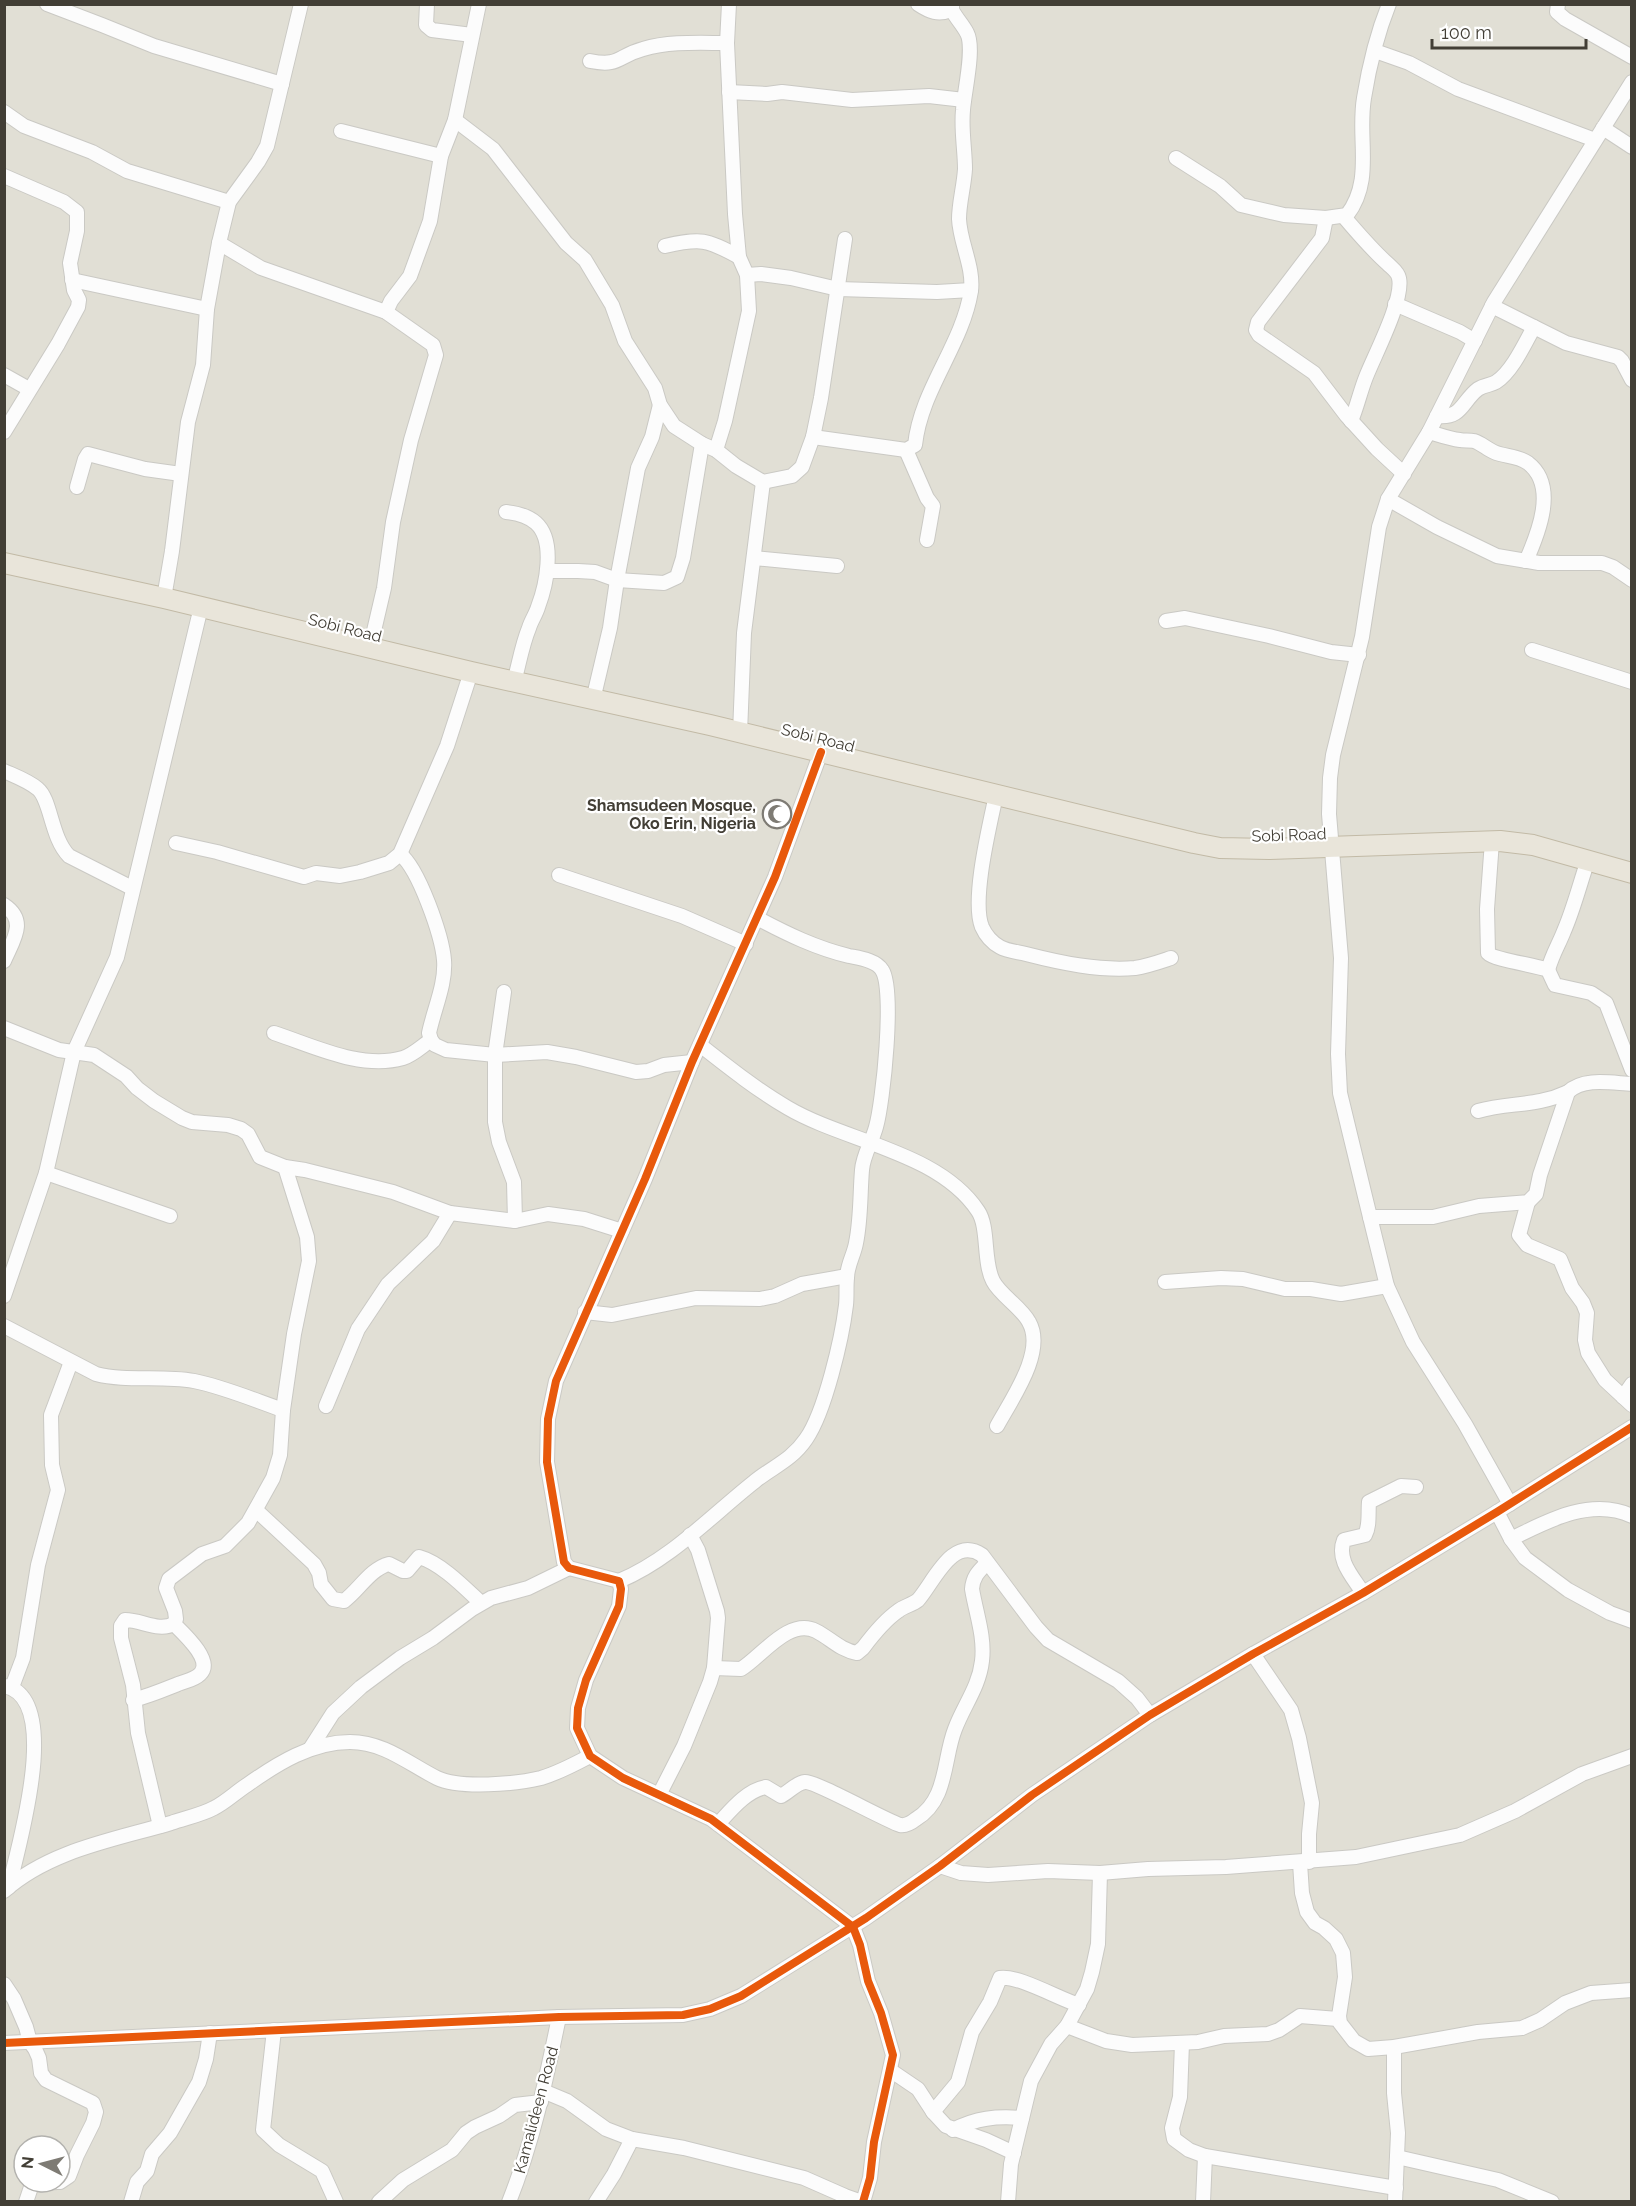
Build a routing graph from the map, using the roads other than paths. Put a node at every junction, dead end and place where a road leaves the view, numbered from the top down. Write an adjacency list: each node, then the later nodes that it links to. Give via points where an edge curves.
1 (47, 4): 16 (street, via 154,46)
2 (301, 4): 16 (street)
3 (427, 4): 10 (street, via 426,25 432,30)
4 (479, 4): 10 (street)
5 (729, 4): 11 (street)
6 (918, 4): 9 (street, via 932,13 942,14)
7 (1389, 4): 12 (street)
8 (1558, 4): 13 (street, via 1557,12 1565,19)
9 (952, 8): 18 (street, via 968,34)
10 (472, 35): 20 (street)
11 (727, 43): 14 (street, via 668,45 642,49 613,63); 17 (street)
12 (1375, 51): 22 (street, via 1409,63 1458,89); 28 (street, via 1364,98 1365,169 1352,209)
13 (1632, 57)
14 (590, 61)
15 (1632, 82): 22 (street)
16 (282, 84): 27 (street, via 267,146)
17 (729, 92): 18 (street, via 782,92 852,100 929,96); 33 (street)
18 (964, 100): 37 (street, via 959,218)
19 (4, 112): 27 (street, via 24,126 92,152 127,171)
20 (455, 120): 24 (street); 47 (street, via 493,149 566,243 585,260 612,305 625,341 655,388)
21 (341, 130): 24 (street)
22 (1599, 134): 23 (street); 39 (street)
23 (1632, 147)
24 (441, 156): 41 (street, via 430,221 410,276)
25 (1176, 158): 29 (street, via 1220,186 1241,205 1284,216)
26 (4, 176): 35 (street, via 64,202 77,212 70,263)
27 (229, 202): 31 (street)
28 (1344, 217): 29 (street); 38 (street, via 1395,271 1399,278)
29 (1326, 218): 49 (street, via 1322,238 1258,322 1256,330 1314,373)
30 (845, 239): 36 (street)
31 (219, 243): 40 (street); 41 (street, via 261,268)
32 (665, 246): 33 (street, via 695,240)
33 (739, 257): 34 (street)
34 (747, 275): 36 (street, via 791,278); 53 (street, via 749,311 724,421)
35 (72, 280): 40 (street); 46 (street, via 78,307)
36 (838, 289): 37 (street); 52 (street)
37 (971, 290): 54 (street, via 954,342 924,404 915,445)
38 (1395, 304): 43 (street); 49 (street)
39 (1492, 306): 42 (street); 43 (street)
40 (207, 309): 55 (street, via 203,365 188,422)
41 (386, 312): 72 (street, via 433,345 436,355 409,450)
42 (1534, 327): 45 (street, via 1566,343 1618,357); 48 (street, via 1500,378 1479,388 1456,413)
43 (1475, 341): 48 (street)
44 (4, 375): 46 (street)
45 (1632, 380)
46 (29, 389): 50 (street)
47 (660, 405): 53 (street, via 674,426); 67 (street, via 638,468)
48 (1437, 416): 51 (street)
49 (1351, 421): 56 (street)
50 (4, 432)
51 (1429, 432): 56 (street); 63 (street, via 1515,456 1536,471 1544,487 1541,517)
52 (813, 437): 54 (street); 57 (street, via 802,467 792,476)
53 (709, 447): 57 (street); 67 (street, via 677,577 664,583)
54 (906, 450): 61 (street, via 933,506)
55 (181, 474): 58 (street, via 88,454); 69 (street)
56 (1404, 474): 59 (street)
57 (763, 482): 62 (street)
58 (77, 487)
59 (1389, 499): 63 (street, via 1497,556); 74 (street, via 1379,527)
60 (506, 512): 66 (street, via 527,518 543,532)
61 (927, 540)
62 (754, 558): 65 (street); 79 (street, via 744,633)
63 (1526, 561): 68 (street, via 1602,563)
64 (4, 563): 69 (highway, Sobi Road)
65 (837, 566)
66 (548, 571): 67 (street, via 595,572); 76 (street)
67 (617, 580): 78 (street)
68 (1632, 580)
69 (164, 598): 70 (highway, Sobi Road)
70 (201, 607): 72 (highway, Sobi Road); 90 (street)
71 (1166, 621): 74 (street, via 1185,618)
72 (370, 648): 75 (highway, Sobi Road)
73 (1532, 650): 77 (street)
74 (1359, 655): 85 (street, via 1333,755 1329,814)
75 (471, 672): 76 (highway, Sobi Road); 86 (street, via 447,746)
76 (514, 681): 78 (highway, Sobi Road)
77 (1632, 682)
78 (593, 700): 79 (highway, Sobi Road)
79 (740, 733): 80 (highway, Sobi Road)
80 (821, 752): 82 (highway, Sobi Road); 92 (street)
81 (4, 771): 90 (street, via 39,789 62,849 69,856)
82 (996, 795): 85 (highway, Sobi Road, via 1220,848); 94 (street, via 981,876 979,912 988,939 1002,948 1076,965 1136,968)
83 (1492, 841): 85 (highway, Sobi Road); 87 (highway, Sobi Road, via 1533,845); 96 (street, via 1488,953)
84 (176, 843): 86 (street, via 304,877 360,872 389,863)
85 (1332, 847): 115 (street, via 1341,958 1340,1093)
86 (400, 854): 100 (street, via 427,899 444,961)
87 (1588, 860): 88 (highway, Sobi Road); 96 (street)
88 (1632, 873)
89 (559, 875): 93 (street, via 682,916)
90 (132, 888): 102 (street, via 117,957)
91 (4, 905): 95 (street, via 15,912 19,923)
92 (757, 918): 93 (street); 109 (street, via 793,937 882,970 887,1045 876,1128)
93 (746, 944): 101 (street)
94 (1171, 958)
95 (4, 961)
96 (1548, 970): 105 (street, via 1555,985 1591,993 1606,1003)
97 (504, 992): 103 (street)
98 (4, 1028): 102 (street, via 58,1050)
99 (274, 1033): 100 (street, via 363,1061 405,1057)
100 (430, 1040): 103 (street, via 446,1050)
101 (700, 1045): 104 (street); 109 (street, via 789,1109)
102 (74, 1052): 110 (street, via 94,1055 110,1064 153,1101 182,1118 241,1129 260,1157); 111 (street)
103 (495, 1055): 104 (street, via 547,1052 636,1072); 116 (street, via 495,1122 514,1182)
104 (692, 1062): 117 (street)
105 (1632, 1070)
106 (1632, 1084): 107 (street, via 1594,1082 1575,1086)
107 (1568, 1092): 108 (street, via 1534,1104); 112 (street, via 1536,1194)
108 (1478, 1112)
109 (869, 1144): 118 (street, via 862,1169 856,1242); 129 (street, via 917,1161 959,1189 979,1212 993,1283 1030,1322 1034,1342 1029,1367)
110 (285, 1167): 113 (street, via 393,1192); 128 (street, via 307,1237 309,1261)
111 (46, 1173): 114 (street); 121 (street)
112 (1528, 1202): 115 (street, via 1479,1206 1433,1217); 126 (street, via 1519,1235 1527,1245 1560,1258 1587,1312 1588,1353 1605,1380)
113 (450, 1213): 116 (street); 127 (street, via 433,1241 388,1284 358,1329)
114 (170, 1216)
115 (1370, 1217): 120 (street)
116 (515, 1221): 117 (street, via 548,1214 584,1219)
117 (621, 1231): 122 (street)
118 (847, 1276): 122 (street, via 802,1284 760,1299 696,1298 612,1315); 136 (street, via 834,1364 806,1439 788,1460 755,1480)
119 (1165, 1282): 120 (street, via 1244,1279 1285,1289 1341,1294)
120 (1387, 1286): 132 (street, via 1413,1342)
121 (4, 1296)
122 (585, 1312): 139 (street, via 556,1381 548,1419 548,1462 560,1544)
123 (4, 1326): 124 (street)
124 (71, 1362): 128 (street, via 108,1377 194,1381); 147 (street, via 51,1416 52,1465 58,1490 40,1554 23,1658)
125 (1632, 1384): 126 (street)
126 (1627, 1401)
127 (326, 1406)
128 (283, 1410): 133 (street, via 280,1455)
129 (997, 1426)
130 (1632, 1428): 132 (street)
131 (1416, 1487): 141 (street, via 1401,1485 1369,1502 1369,1528 1365,1535 1344,1540 1341,1551 1345,1566)
132 (1510, 1504): 134 (street)
133 (256, 1510): 142 (street, via 314,1564 321,1584 333,1599 344,1600 380,1567 389,1564 407,1571 419,1557 460,1582); 144 (street, via 225,1546 202,1554 168,1579 166,1588 175,1611)
134 (1497, 1512): 137 (street); 141 (street)
135 (1632, 1516): 137 (street, via 1606,1509 1568,1513)
136 (690, 1536): 140 (street, via 637,1574); 146 (street, via 717,1611)
137 (1511, 1539): 143 (street, via 1524,1557 1568,1590)
138 (987, 1563): 146 (street, via 982,1555 962,1550 946,1562 918,1600 897,1611 857,1653 816,1630 798,1629 777,1640 741,1669); 149 (street, via 1048,1640 1118,1681); 154 (street, via 976,1573 972,1589 983,1644 978,1681 951,1740 940,1789 926,1812 900,1825 806,1782 782,1796 766,1787 757,1789)
139 (569, 1568): 140 (street); 142 (street, via 528,1588)
140 (619, 1581): 151 (street, via 620,1606 586,1680 578,1708 577,1728)
141 (1363, 1593): 145 (street)
142 (481, 1603): 150 (street, via 361,1687 333,1713)
143 (1632, 1621)
144 (174, 1624): 148 (street, via 158,1627 134,1620 122,1622); 148 (street, via 192,1641 202,1658 202,1672)
145 (1253, 1654): 149 (street); 156 (street, via 1291,1710 1299,1738 1312,1803)
146 (714, 1668): 153 (street, via 684,1746)
147 (8, 1687): 159 (street, via 18,1691 24,1700 35,1746 28,1809)
148 (133, 1700): 155 (street)
149 (1150, 1715): 157 (street, via 1032,1795)
150 (310, 1749): 151 (street, via 349,1742 374,1745 438,1778 464,1784 540,1778); 155 (street, via 262,1774 214,1808)
151 (590, 1756): 153 (street, via 624,1778)
152 (1632, 1756): 156 (street, via 1582,1774 1515,1811 1460,1835 1356,1857)
153 (660, 1793): 154 (street)
154 (718, 1824): 160 (street)
155 (160, 1826): 159 (street, via 50,1861)
156 (1304, 1863): 158 (street); 165 (street, via 1302,1893 1307,1912 1336,1939 1343,1953 1345,1977)
157 (940, 1866): 158 (street, via 961,1873 988,1875); 160 (street)
158 (1100, 1872): 163 (street, via 1098,1944 1087,1989)
159 (7, 1889)
160 (853, 1927): 164 (street, via 741,1996 710,2009 683,2015); 173 (street, via 891,2045)
161 (4, 1984): 169 (street)
162 (1632, 1990): 172 (street, via 1591,1993 1565,2002 1522,2028)
163 (1078, 2005): 166 (street); 175 (street, via 1030,1985 1000,1978 972,2032 958,2082)
164 (559, 2018): 167 (street); 174 (street, Kamalideen Road)
165 (1338, 2019): 171 (street, via 1300,2016 1268,2034); 172 (street, via 1361,2046)
166 (1067, 2026): 171 (street, via 1117,2044); 176 (street, via 1037,2067)
167 (274, 2030): 168 (street); 185 (street, via 263,2130 279,2145 322,2171)
168 (210, 2033): 169 (street); 184 (street, via 199,2082 152,2154)
169 (30, 2042): 170 (street); 182 (street, via 46,2080 93,2103 96,2112)
170 (4, 2043)
171 (1182, 2043): 180 (street, via 1174,2139)
172 (1394, 2048): 181 (street)
173 (890, 2070): 175 (street, via 918,2089); 189 (street)
174 (542, 2097): 178 (street, via 567,2101 606,2129); 186 (street, via 520,2103 475,2127 452,2150 404,2180); 187 (street, Kamalideen Road)
175 (933, 2112): 177 (street)
176 (1022, 2118): 177 (street, via 984,2118); 179 (street)
177 (953, 2130): 179 (street)
178 (632, 2139): 188 (street); 189 (street, via 804,2178)
179 (1014, 2153): 190 (street)
180 (1205, 2156): 183 (street); 191 (street)
181 (1397, 2157): 183 (street); 192 (street, via 1498,2180)
182 (72, 2168)
183 (1395, 2195)
184 (131, 2202)
185 (336, 2202)
186 (379, 2202)
187 (509, 2202)
188 (596, 2202)
189 (862, 2202)
190 (1008, 2202)
191 (1203, 2202)
192 (1552, 2202)

